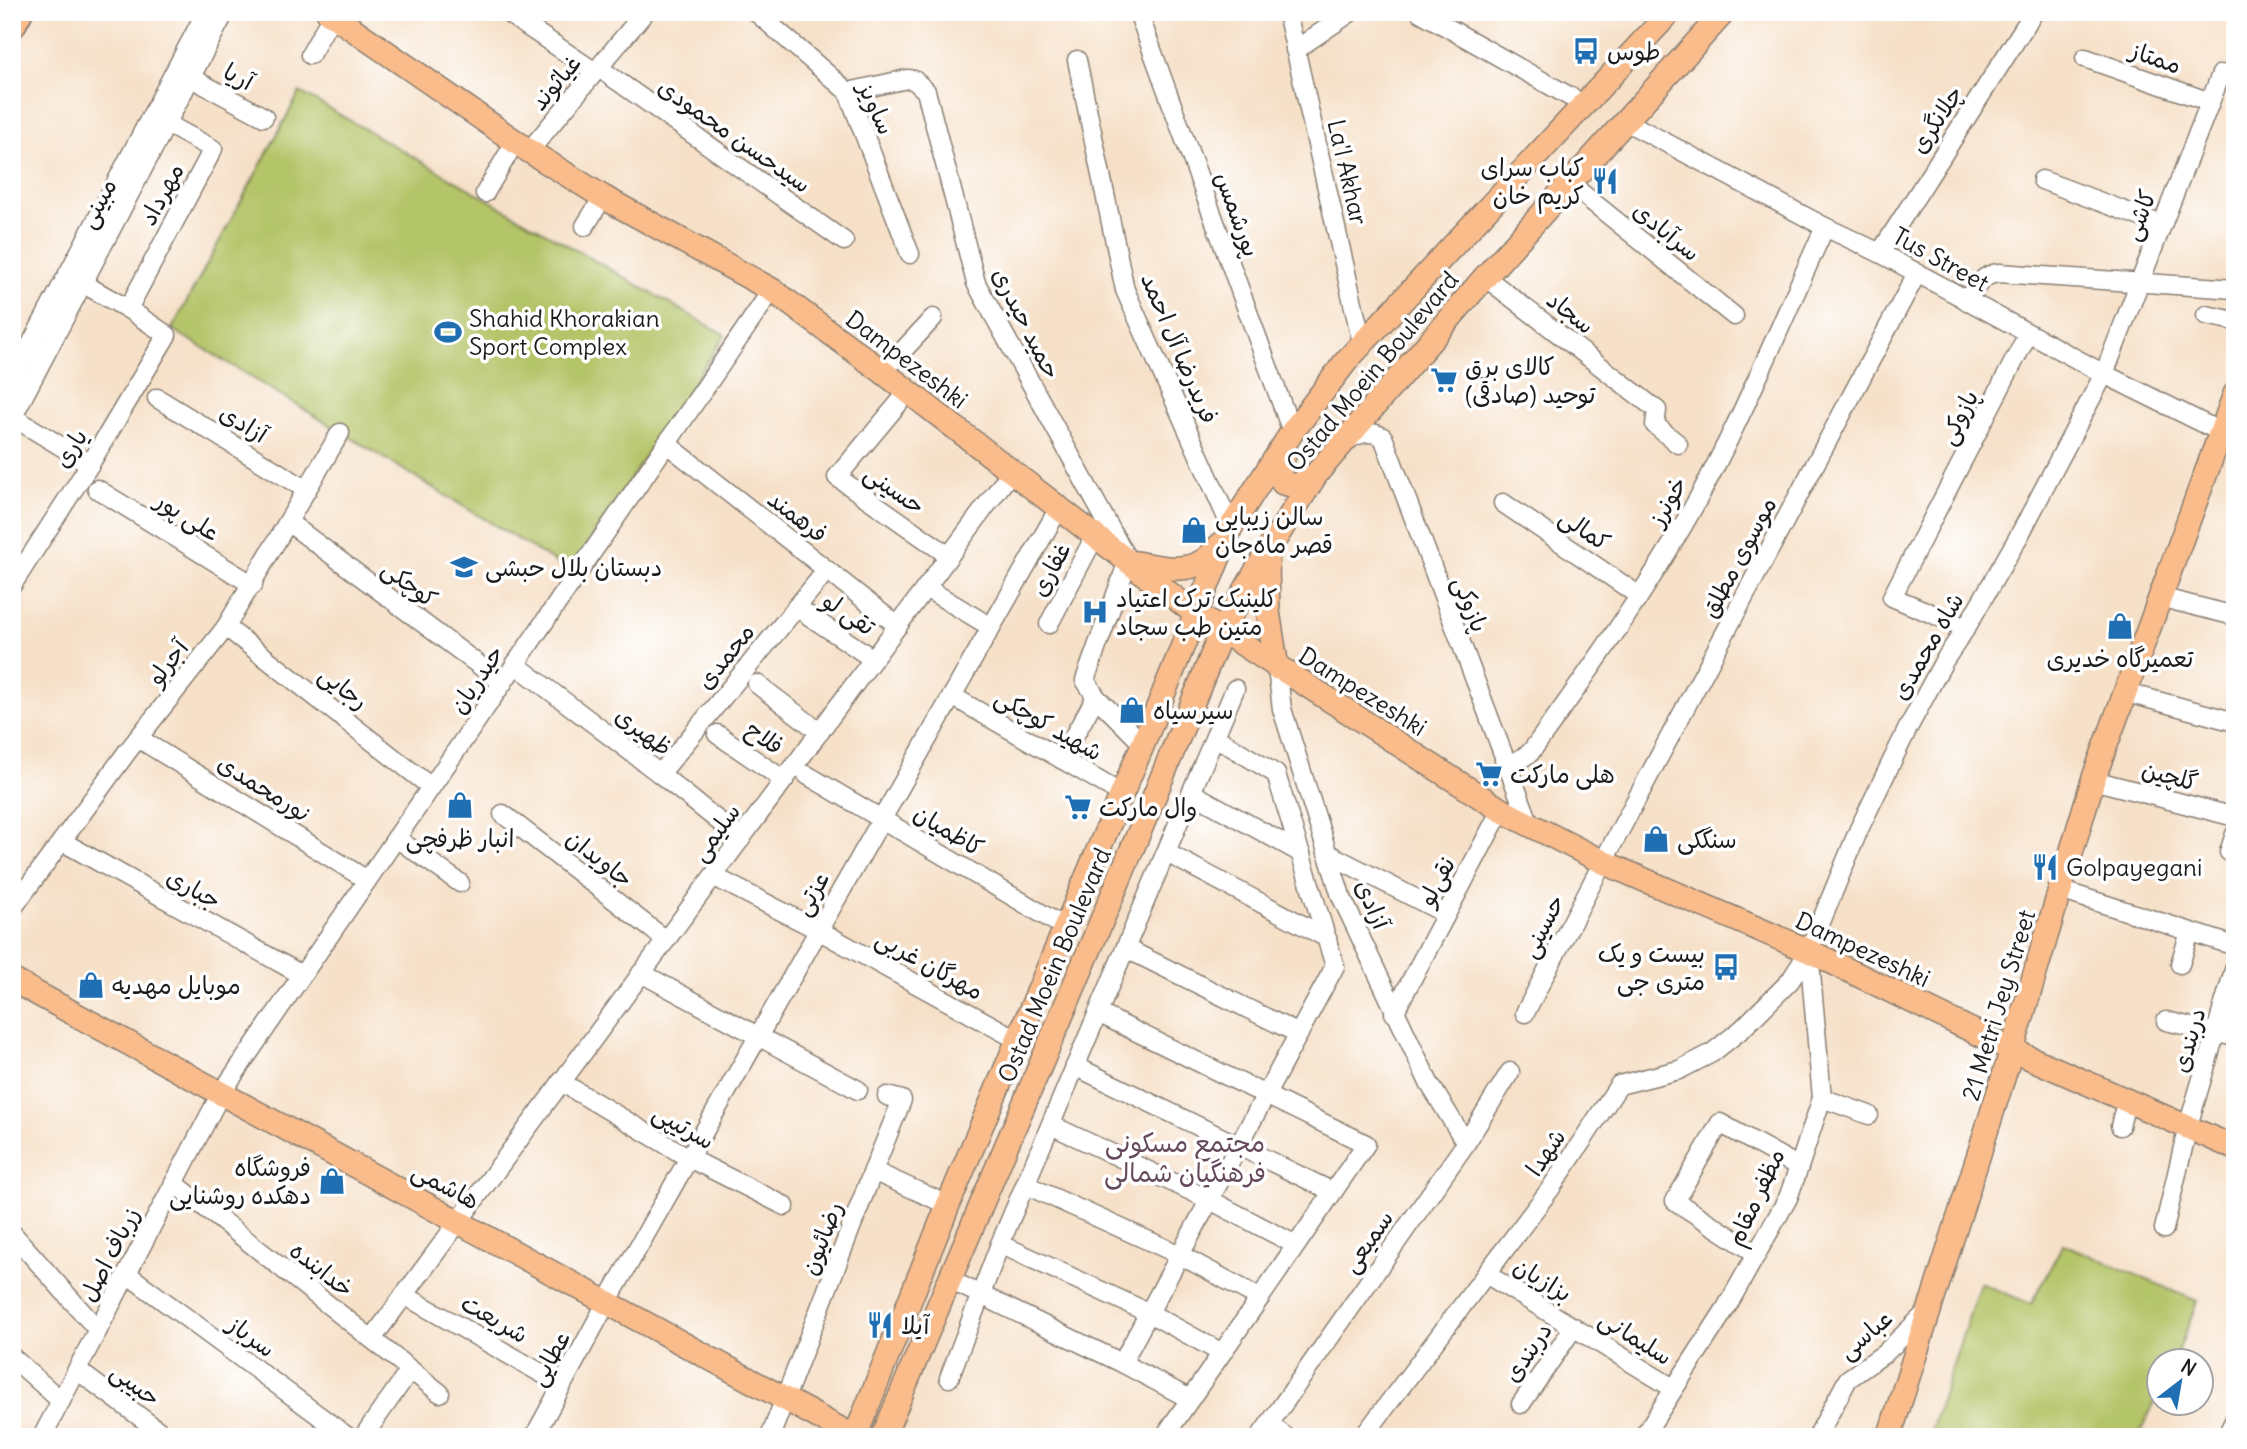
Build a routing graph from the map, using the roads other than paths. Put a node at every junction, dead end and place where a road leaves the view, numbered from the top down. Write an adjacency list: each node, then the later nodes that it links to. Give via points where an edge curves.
1 (19, 12): 16 (highway)
2 (206, 12): 22 (street, مبینی)
3 (225, 12): 22 (street, مبینی)
4 (506, 12): 21 (street, سیدحسن محمودی)
5 (1138, 12): 62 (street, پورشمس)
6 (1287, 12): 17 (street, La'l Akhar)
7 (1351, 12): 17 (street)
8 (1420, 12): 26 (street)
9 (1670, 12): 26 (main road, Ostad Moein Boulevard)
10 (1724, 12): 15 (main road, Ostad Moein Boulevard)
11 (2034, 12): 39 (street, چلانگری)
12 (332, 13): 18 (street); 30 (main road, Dampezeshki)
13 (644, 13): 21 (street, غیاثوند)
14 (768, 16): 24 (street, ساویز)
15 (1713, 22): 28 (main road, Ostad Moein Boulevard)
16 (12, 25)
17 (1295, 50): 54 (street, La'l Akhar)
18 (310, 55)
19 (2085, 58): 25 (street, ممتاز)
20 (1077, 60): 76 (street, فریدرضا آل احمد, via 1125,290)
21 (597, 70): 30 (street, غیاثوند); 38 (street, سیدحسن محمودی)
22 (184, 74): 27 (street, آریا); 29 (street, مبینی); 57 (street, مبینی)
23 (2221, 74): 25 (street, کاشی)
24 (848, 92): 40 (street, ساویز); 80 (street, حمید حیدری, via 907,79 926,92 976,284)
25 (2210, 102): 35 (street, کاشی)
26 (1583, 104): 54 (main road, Ostad Moein Boulevard)
27 (264, 117)
28 (1625, 121): 32 (main road, Ostad Moein Boulevard); 37 (street, Tus Street)
29 (167, 124): 44 (street, مبینی); 48 (street, مهرداد, via 213,149)
30 (522, 147): 33 (street, غیاثوند); 34 (main road, Dampezeshki)
31 (2042, 180): 35 (street)
32 (1569, 183): 42 (main road, Ostad Moein Boulevard); 50 (street, سرآبادی)
33 (485, 193)
34 (603, 197): 36 (street); 46 (main road, Dampezeshki)
35 (2162, 225): 43 (street, کاشی)
36 (585, 226)
37 (1825, 227): 39 (street, Tus Street); 85 (street, خونرز, via 1699,497)
38 (844, 241)
39 (1880, 253): 41 (street, Tus Street)
40 (910, 254)
41 (1916, 275): 47 (street, Tus Street); 132 (street, موسوی مطلق)
42 (1485, 277): 65 (main road, Ostad Moein Boulevard); 67 (street, سجاد, via 1657,410 1655,425)
43 (2139, 282): 45 (street); 47 (street, via 1990,274); 56 (street, کاشی)
44 (82, 283): 48 (street); 61 (street, مبینی)
45 (2235, 289)
46 (772, 290): 55 (main road, Dampezeshki); 66 (street, حیدریان)
47 (1967, 301): 53 (street, Tus Street)
48 (128, 309): 68 (street, یاری, via 167,335)
49 (2206, 315): 52 (street)
50 (1734, 316)
51 (933, 318): 55 (street)
52 (2235, 321)
53 (2028, 334): 56 (street, Tus Street); 94 (street, پازوکی, via 1892,597)
54 (1362, 343): 62 (main road, Ostad Moein Boulevard)
55 (883, 372): 58 (main road, Dampezeshki)
56 (2104, 374): 64 (street, Tus Street); 94 (street, شاه محمدی, via 2020,536)
57 (12, 380)
58 (908, 391): 69 (main road, Dampezeshki); 79 (street, حسینی, via 837,477)
59 (2235, 394): 64 (main road, 21 Metri Jey Street)
60 (156, 398): 72 (street, آزادی)
61 (13, 418): 68 (street)
62 (1292, 432): 70 (main road, via 1279,469 1283,483 1296,486); 76 (main road, Ostad Moein Boulevard)
63 (340, 433): 72 (street, آجرلو)
64 (2228, 435): 86 (main road, 21 Metri Jey Street)
65 (1345, 441): 70 (main road, Ostad Moein Boulevard); 112 (street, پازوکی, via 1367,432 1382,437)
66 (667, 444): 81 (street, فرهمند); 97 (street, حیدریان)
67 (1678, 444)
68 (90, 464): 82 (street, یاری)
69 (1011, 472): 74 (main road, Dampezeshki); 79 (street, سلیمی)
70 (1317, 473): 78 (main road, Ostad Moein Boulevard)
71 (97, 489): 83 (street, علی پور)
72 (307, 490): 75 (street, آجرلو)
73 (1503, 503): 85 (street, کمالی)
74 (1059, 508): 77 (main road, Dampezeshki); 93 (street, عزتی)
75 (288, 522): 83 (street, آجرلو); 99 (street, کوچکی)
76 (1228, 534): 80 (main road, via 1203,561 1187,567); 88 (main road, Ostad Moein Boulevard)
77 (1095, 536): 80 (main road, Dampezeshki); 90 (street, غفاری)
78 (1267, 552): 95 (main road, Ostad Moein Boulevard); 98 (main road, via 1268,611)
79 (949, 556): 84 (street, سلیمی)
80 (1128, 561): 88 (main road, Dampezeshki); 104 (street, via 1085,680)
81 (827, 570): 87 (street, محمدی); 91 (street, فرهمند)
82 (12, 584)
83 (253, 585): 92 (street, آجرلو)
84 (926, 588): 91 (street, سلیمی); 93 (street)
85 (1638, 595): 112 (street, خونرز, via 1530,753 1514,763)
86 (2159, 597): 89 (street); 102 (main road, 21 Metri Jey Street)
87 (796, 607): 96 (street, تقی لو); 113 (street, محمدی)
88 (1196, 614): 95 (main road, Dampezeshki); 110 (main road, Ostad Moein Boulevard)
89 (2235, 616)
90 (1049, 624)
91 (898, 626): 96 (street, سلیمی)
92 (226, 627): 109 (street, آجرلو); 117 (street, رجایی)
93 (991, 627): 103 (street, عزتی)
94 (1966, 628): 146 (street, شاه محمدی, via 1908,728 1859,829)
95 (1222, 631): 98 (main road, Dampezeshki); 120 (main road, Ostad Moein Boulevard)
96 (873, 659): 106 (street, سلیمی)
97 (516, 664): 99 (street, حیدریان); 113 (street, ظهیری)
98 (1277, 668): 121 (main road, Dampezeshki); 131 (street, آزادی, via 1282,709)
99 (503, 683): 117 (street, حیدریان)
100 (757, 684): 106 (street)
101 (1236, 690): 108 (street)
102 (2124, 692): 105 (street); 116 (main road, 21 Metri Jey Street)
103 (952, 696): 111 (street, شهید کوچکی); 124 (street, عزتی)
104 (1096, 697): 110 (street); 111 (street)
105 (2235, 722)
106 (820, 732): 115 (street, سلیمی)
107 (717, 734): 115 (street, فلاح)
108 (1216, 737): 118 (street); 130 (street, via 1276,774)
109 (138, 738): 128 (street, آجرلو); 134 (street, نورمحمدی)
110 (1143, 744): 119 (main road, Ostad Moein Boulevard)
111 (1061, 759): 119 (street, شهید کوچکی)
112 (1504, 760): 125 (street, پازوکی)
113 (660, 774): 127 (street, ظهیری)
114 (807, 775): 124 (street, کاظمیان)
115 (784, 780): 127 (street, سلیمی)
116 (2093, 780): 123 (street, گلچین); 136 (main road, 21 Metri Jey Street)
117 (431, 787): 126 (street, حیدریان)
118 (1192, 793): 129 (street); 130 (street)
119 (1122, 794): 120 (main road); 139 (main road, Ostad Moein Boulevard)
120 (1149, 809): 196 (main road, Ostad Moein Boulevard)
121 (1501, 810): 125 (main road, Dampezeshki); 138 (street, نقی‌لو)
122 (503, 814): 143 (street, جاویدان)
123 (2235, 817)
124 (882, 819): 139 (street, کاظمیان); 140 (street, عزتی)
125 (1530, 825): 132 (main road, Dampezeshki)
126 (396, 838): 134 (street, حیدریان); 135 (street)
127 (741, 839): 133 (street, سلیمی)
128 (63, 842): 137 (street, آجرلو); 150 (street, جباری)
129 (1167, 853): 142 (street); 145 (street)
130 (1301, 853): 142 (street)
131 (1327, 853): 138 (street); 152 (street, آزادی, via 1341,896)
132 (1603, 862): 146 (main road, Dampezeshki); 153 (street, حسینی)
133 (713, 876): 140 (street, مهرگان غربی); 143 (street, سلیمی)
134 (367, 880): 150 (street, حیدریان)
135 (460, 883)
136 (2060, 890): 141 (street); 161 (main road, 21 Metri Jey Street)
137 (12, 909)
138 (1446, 914): 152 (street, نقی‌لو)
139 (1066, 928): 160 (main road, Ostad Moein Boulevard)
140 (818, 930): 158 (street, عزتی); 160 (street, مهرگان غربی)
141 (2190, 932): 144 (street); 147 (street)
142 (1327, 938): 157 (street, via 1335,966)
143 (666, 940): 149 (street, سلیمی)
144 (2235, 946)
145 (1126, 949): 154 (street); 157 (street)
146 (1809, 951): 161 (main road, Dampezeshki); 169 (street, مظفر مقام); 195 (street, شهدا, via 1790,981 1712,1053 1679,1070 1619,1085 1551,1188)
147 (2180, 964)
148 (2235, 967): 156 (street, دربندی)
149 (641, 973): 158 (street); 164 (street, سلیمی)
150 (302, 975): 166 (street, حیدریان)
151 (12, 980): 166 (main road, هاشمی)
152 (1394, 1013): 175 (street, آزادی)
153 (1525, 1013)
154 (1100, 1014): 162 (street); 167 (street)
155 (2166, 1021): 156 (street)
156 (2216, 1032): 159 (street); 174 (street, دربندی)
157 (1299, 1034): 167 (street)
158 (757, 1037): 165 (street); 178 (street, عزتی)
159 (2235, 1037)
160 (1018, 1040): 185 (main road, Ostad Moein Boulevard)
161 (2012, 1050): 170 (main road, Dampezeshki); 201 (main road, 21 Metri Jey Street)
162 (1075, 1066): 172 (street); 176 (street)
163 (1510, 1072): 175 (street, سمیعی)
164 (561, 1082): 178 (street, سرتیپی); 187 (street, سلیمی)
165 (858, 1090)
166 (220, 1095): 181 (street, زرباف اصل); 187 (main road, هاشمی)
167 (1266, 1095): 176 (street); 183 (street, via 1366,1144)
168 (887, 1096): 180 (street, رضائیون, via 902,1100)
169 (1822, 1098): 171 (street); 179 (street, مظفر مقام)
170 (2127, 1099): 173 (street); 174 (main road, Dampezeshki)
171 (1869, 1115)
172 (1051, 1125): 182 (street); 184 (street)
173 (2120, 1126)
174 (2188, 1126): 177 (main road, Dampezeshki); 188 (street, دربندی)
175 (1466, 1143): 220 (street, سمیعی)
176 (1240, 1144): 183 (street); 184 (street)
177 (2235, 1148)
178 (689, 1158): 186 (street, سرتیپی); 200 (street, عزتی)
179 (1799, 1167): 192 (street, مظفر مقام, via 1788,1198); 192 (street, via 1720,1123 1675,1201)
180 (873, 1171): 185 (street); 215 (street, رضائیون)
181 (174, 1183): 194 (street, زرباف اصل); 205 (street, خدابنده)
182 (1027, 1185): 190 (street); 193 (street)
183 (1332, 1192): 191 (street)
184 (1209, 1200): 191 (street); 193 (street)
185 (948, 1205): 227 (main road, Ostad Moein Boulevard)
186 (785, 1206)
187 (458, 1221): 197 (street, سلیمی); 200 (main road, هاشمی)
188 (2164, 1229)
189 (12, 1233): 204 (street)
190 (1000, 1244): 198 (street); 202 (street)
191 (1296, 1245): 199 (street)
192 (1757, 1254): 213 (street, مظفر مقام)
193 (1180, 1255): 199 (street); 202 (street)
194 (127, 1274): 204 (street, زرباف اصل); 223 (street, سرباز)
195 (1486, 1274): 203 (street, بزازیان); 231 (street, شهدا)
196 (948, 1279): 198 (street); 228 (main road, Ostad Moein Boulevard)
197 (404, 1295): 205 (street, سلیمی); 212 (street, شریعت)
198 (980, 1295): 208 (street); 211 (street)
199 (1260, 1298): 206 (street)
200 (607, 1302): 212 (street, عطایی); 215 (main road, هاشمی)
201 (1930, 1309): 233 (street, عباسی, via 1885,1353 1848,1379); 234 (main road, 21 Metri Jey Street)
202 (1149, 1313): 206 (street); 208 (street)
203 (1574, 1327): 213 (street, سلیمانی); 218 (street, دربندی)
204 (98, 1330): 209 (street, زرباف اصل)
205 (372, 1339): 210 (street, خدابنده)
206 (1222, 1353): 216 (street)
207 (12, 1357): 217 (street)
208 (1122, 1363): 216 (street)
209 (77, 1370): 217 (street, زرباف اصل); 222 (street, حبیبی)
210 (410, 1370): 214 (street, خدابنده); 224 (street)
211 (949, 1378)
212 (562, 1385): 225 (street, عطایی)
213 (1673, 1388): 232 (street, مظفر مقام)
214 (440, 1393)
215 (786, 1399): 226 (street, رضائیون); 227 (main road, هاشمی)
216 (1190, 1399): 229 (street)
217 (61, 1401): 221 (street, زرباف اصل)
218 (1521, 1404)
219 (2235, 1419): 235 (street)
220 (1264, 1431): 230 (street)
221 (42, 1437)
222 (167, 1437)
223 (348, 1437)
224 (363, 1437)
225 (534, 1437)
226 (769, 1437)
227 (855, 1437)
228 (883, 1437)
229 (1164, 1437)
230 (1286, 1437)
231 (1363, 1437)
232 (1643, 1437)
233 (1817, 1437)
234 (1889, 1437)
235 (2226, 1437)

